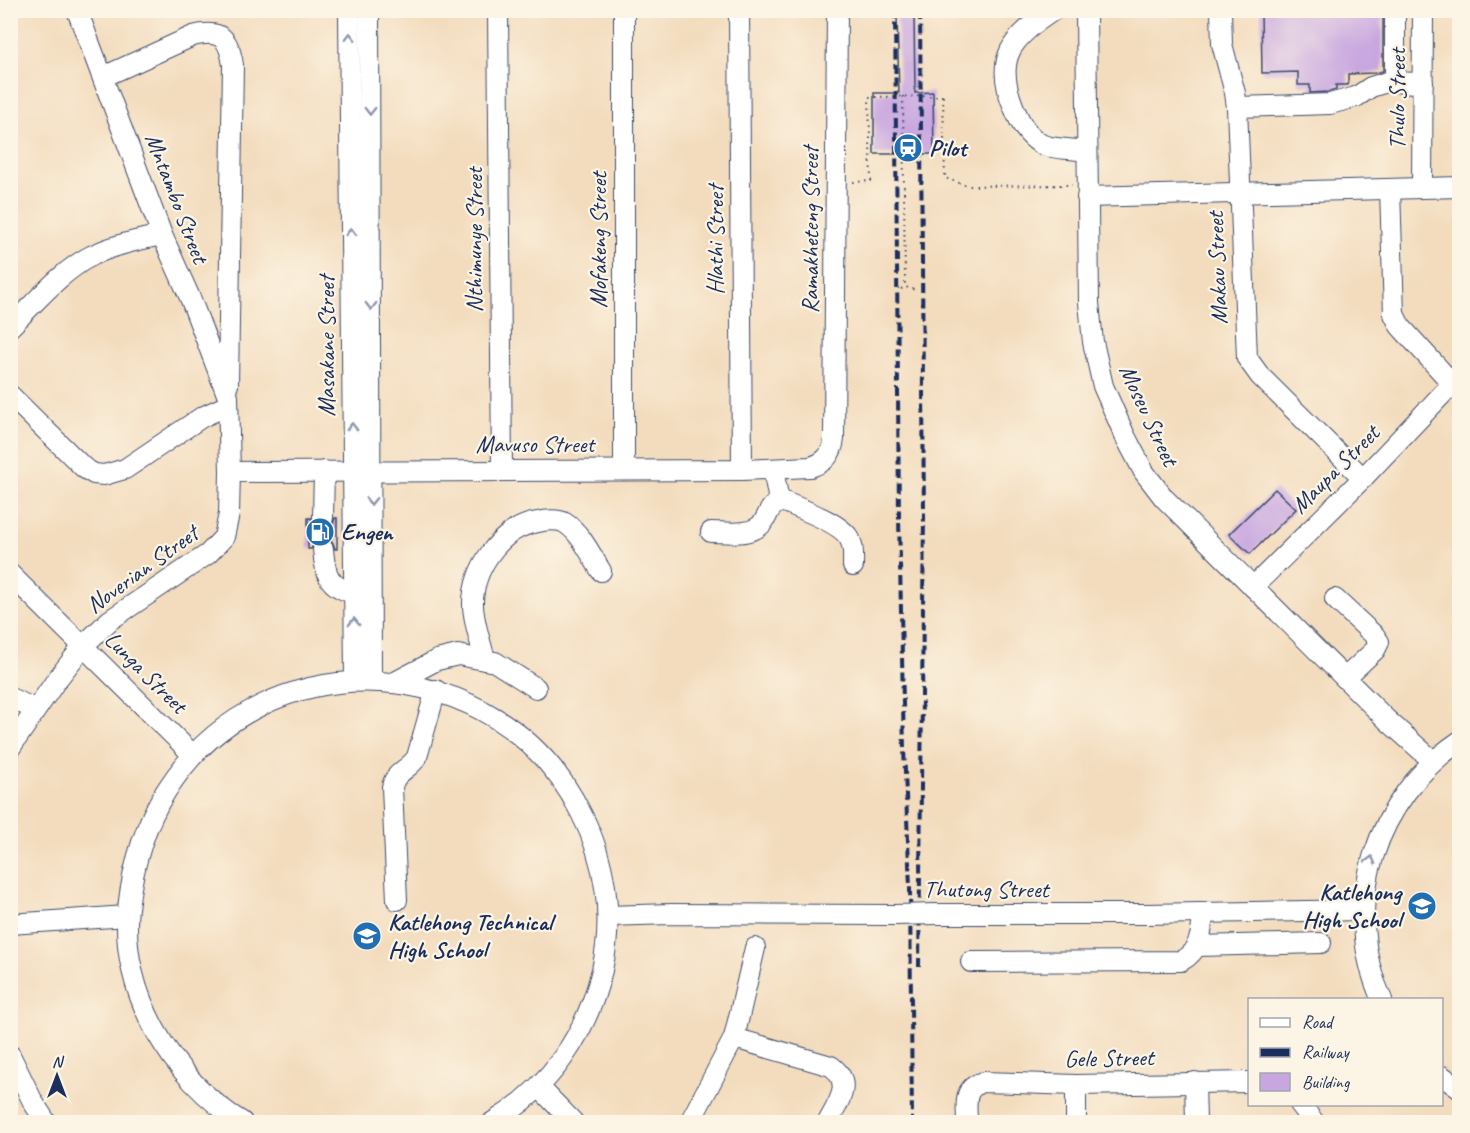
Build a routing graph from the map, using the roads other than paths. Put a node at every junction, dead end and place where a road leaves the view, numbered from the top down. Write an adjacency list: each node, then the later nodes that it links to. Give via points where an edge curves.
1 (77, 10): 13 (street, Mntambo Street)
2 (349, 10): 34 (street, Masakane Street, one-way to 2)
3 (369, 10): 34 (street, Masakane Street, one-way to 34)
4 (498, 10): 31 (street, Nthimunye Street)
5 (624, 10): 29 (street, Mofakeng Street)
6 (739, 10): 32 (street, Hlathi Street)
7 (837, 10): 28 (street, Ramakheteng Street)
8 (1054, 10): 17 (street, via 1018,38 1008,55 1004,75 1008,94 1025,132 1042,145)
9 (1086, 10): 17 (street, Moseu Street)
10 (1221, 10): 16 (street, Makau Street, via 1222,44)
11 (1395, 10): 14 (street)
12 (1423, 10): 15 (street, Thulo Street)
13 (103, 77): 23 (street, Mntambo Street); 27 (street, Noverian Street, via 193,36 218,35 228,42 233,65)
14 (1395, 82): 15 (street); 16 (street, via 1330,104)
15 (1423, 83): 18 (street, Thulo Street)
16 (1237, 107): 22 (street, Makau Street)
17 (1086, 151): 21 (street, Moseu Street)
18 (1422, 187): 19 (street); 20 (street)
19 (1460, 187)
20 (1390, 189): 22 (street); 25 (street, via 1394,314)
21 (1087, 191): 22 (street); 44 (street, Moseu Street, via 1092,342 1111,404 1138,462 1158,491)
22 (1240, 192): 36 (street, Makau Street, via 1248,361)
23 (162, 235): 24 (street, via 90,256 68,271); 27 (street, Mntambo Street)
24 (10, 327)
25 (1455, 389): 36 (street, Maupa Street)
26 (10, 395): 27 (street, via 84,468 104,475 125,469)
27 (228, 401): 35 (street, Noverian Street)
28 (833, 449): 30 (street, Mavuso Street, via 819,465)
29 (624, 469): 31 (street, Mavuso Street); 32 (street, Mavuso Street)
30 (773, 469): 32 (street, Mavuso Street); 37 (street)
31 (502, 470): 34 (street, Mavuso Street)
32 (742, 470)
33 (324, 471): 34 (street, Mavuso Street); 35 (street, Mavuso Street); 38 (street)
34 (362, 471): 45 (street, Masakane Street); 50 (street, Masakane Street, one-way to 50)
35 (231, 472): 47 (street, Noverian Street, via 228,525 218,545 110,620)
36 (1363, 478): 44 (street, Maupa Street)
37 (782, 501): 39 (street, via 772,506 757,528); 41 (street, via 844,532 852,542)
38 (323, 518)
39 (711, 532)
40 (323, 549): 45 (street, via 328,576 334,585)
41 (853, 566)
42 (601, 571): 48 (street, via 578,534 564,522 526,524 507,535 486,557 473,605)
43 (10, 574): 47 (street, Lunga Street)
44 (1253, 587): 49 (street, Moseu Street)
45 (354, 593): 50 (street, Masakane Street, one-way to 45)
46 (1335, 599): 49 (street, via 1378,642 1375,650)
47 (84, 645): 55 (street, Noverian Street); 58 (street, Lunga Street)
48 (485, 660): 51 (street, via 458,655 437,660); 52 (street)
49 (1345, 678): 59 (street, Moseu Street)
50 (363, 681): 51 (street); 58 (street, via 318,686 284,696 220,731)
51 (395, 682): 53 (street)
52 (537, 688)
53 (436, 690): 60 (street, via 417,757 393,780); 64 (street, via 477,706 513,730 545,759 572,793 591,832 603,873)
54 (10, 698): 55 (street)
55 (35, 709): 57 (street, Noverian Street)
56 (1460, 741): 59 (street)
57 (10, 748)
58 (193, 755): 63 (street, via 166,790 145,829 132,872)
59 (1433, 761): 61 (street, one-way to 59, via 1370,862 1383,829 1401,797)
60 (397, 900)
61 (1364, 910): 62 (street, Thutong Street); 70 (street, via 1368,958)
62 (1203, 913): 64 (street, Thutong Street, bridge); 67 (street)
63 (127, 916): 65 (street); 81 (street, via 134,973 153,1027 173,1060 198,1089)
64 (608, 916): 77 (street, via 605,954 594,999 564,1058)
65 (10, 924)
66 (1321, 943): 67 (street)
67 (1197, 946): 69 (street, via 1188,957 1173,962)
68 (755, 948): 71 (street)
69 (971, 962)
70 (1382, 998)
71 (734, 1038): 84 (street); 85 (street, via 837,1071 842,1076 843,1092)
72 (11, 1060): 80 (street)
73 (1443, 1077): 78 (street)
74 (1195, 1082): 75 (street, Gele Street); 76 (street, Gele Street); 88 (street)
75 (1248, 1082)
76 (1076, 1085): 86 (street, Gele Street, via 983,1082 971,1088); 87 (street)
77 (539, 1087): 82 (street); 83 (street)
78 (1460, 1089)
79 (1302, 1106): 89 (street)
80 (46, 1122)
81 (242, 1122)
82 (493, 1122)
83 (573, 1122)
84 (690, 1122)
85 (828, 1122)
86 (967, 1122)
87 (1076, 1122)
88 (1196, 1122)
89 (1314, 1122)

